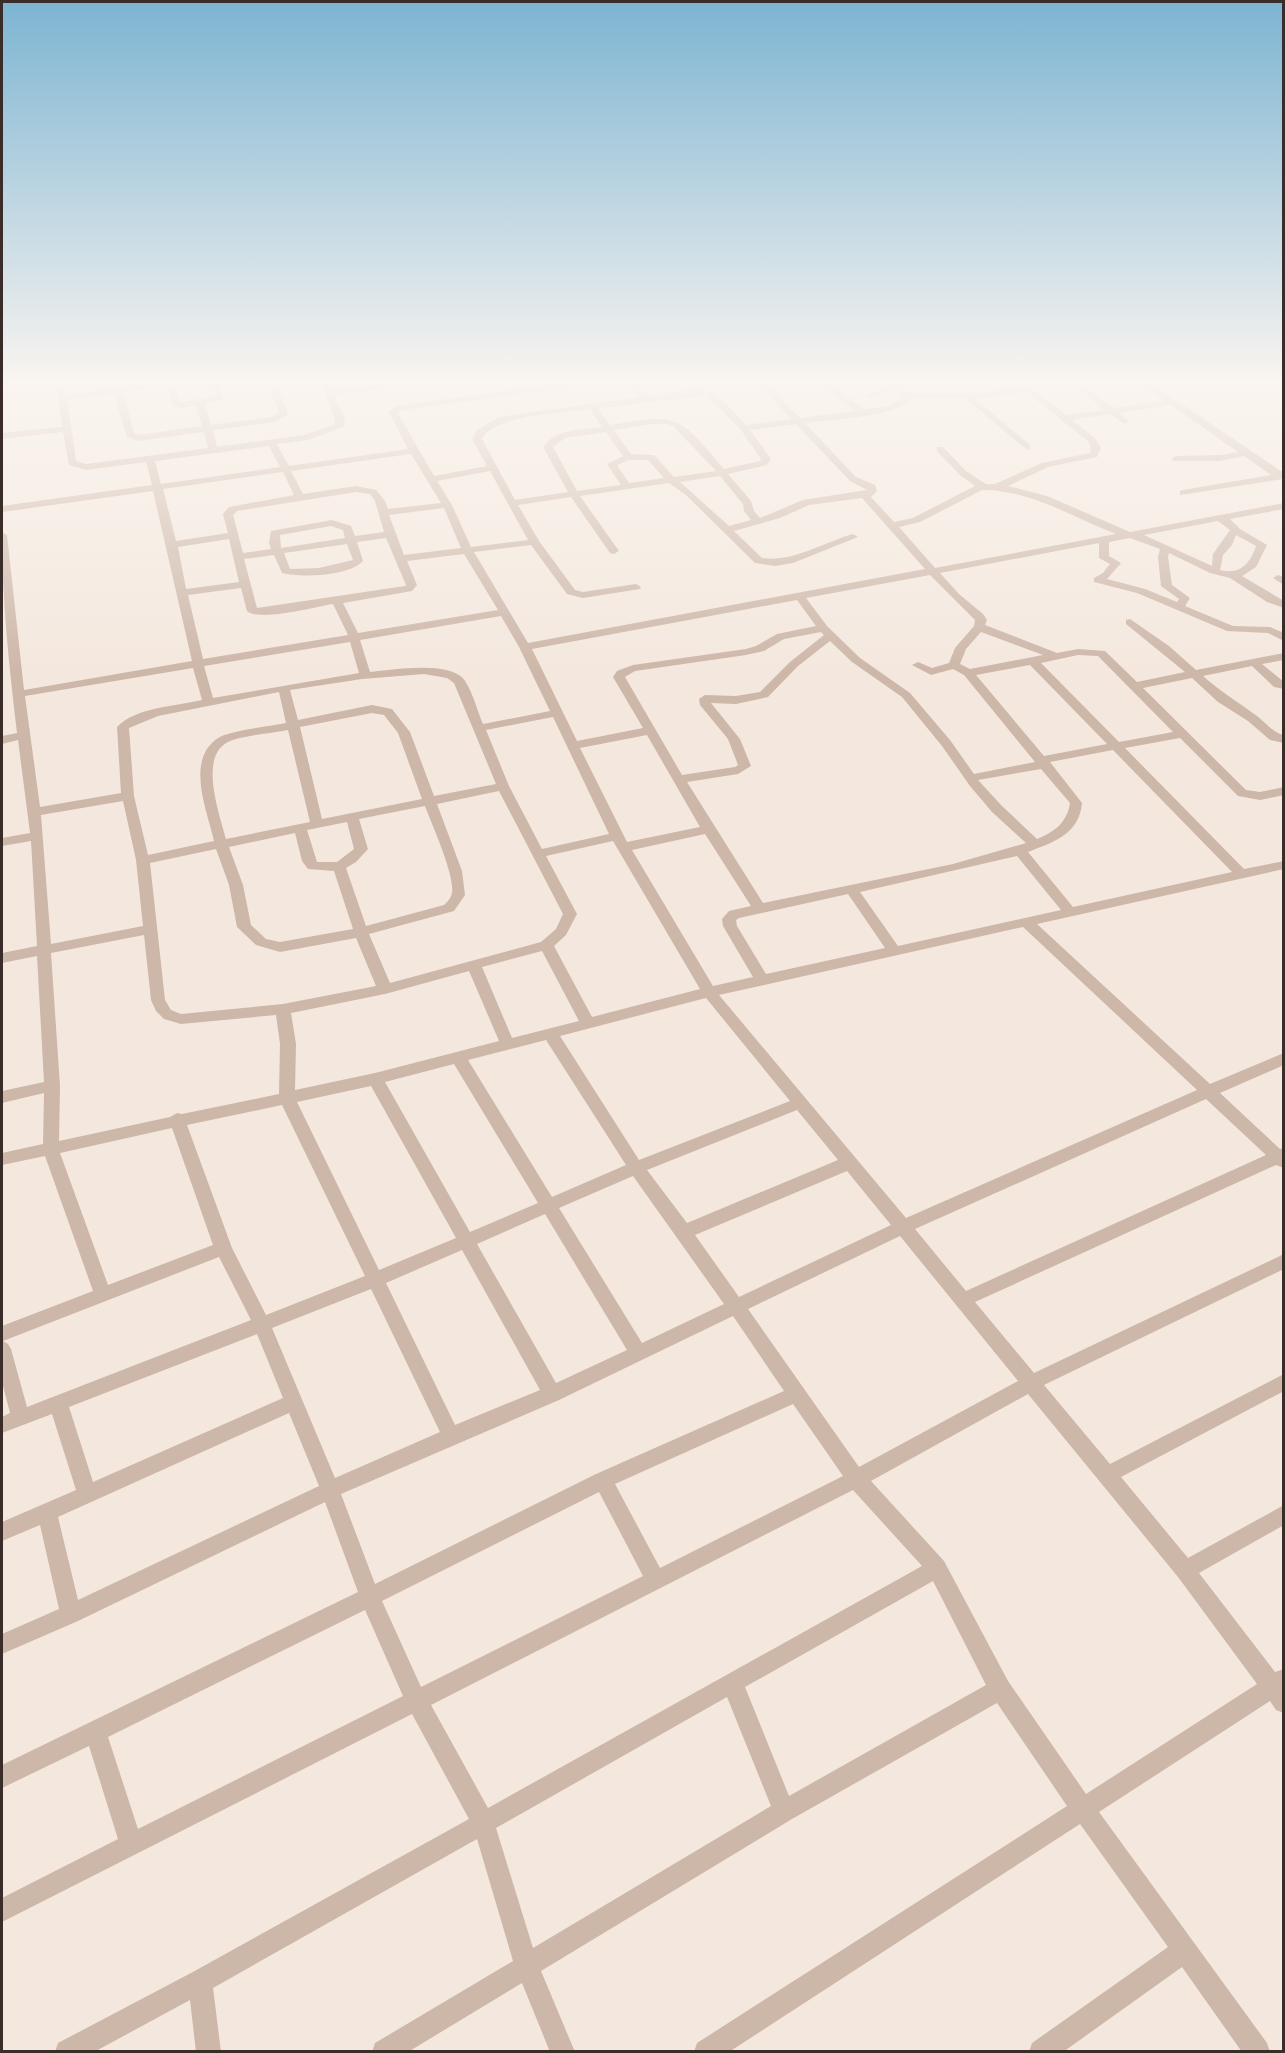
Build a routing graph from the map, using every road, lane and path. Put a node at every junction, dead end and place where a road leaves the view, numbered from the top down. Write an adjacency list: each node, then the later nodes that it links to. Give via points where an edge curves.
1 (433, 479): 23 (street)
2 (155, 480): 17 (street)
3 (216, 480): 17 (street)
4 (292, 480): 21 (street)
5 (499, 480): 22 (street)
6 (566, 480): 19 (street)
7 (622, 480): 14 (street)
8 (671, 480): 14 (street); 30 (street)
9 (727, 480): 28 (street, via 748,503 749,512)
10 (855, 480): 20 (street, via 872,487)
11 (973, 480): 15 (street)
12 (1013, 480): 16 (street)
13 (1259, 480): 18 (street)
14 (627, 487): 19 (street)
15 (984, 487): 16 (street); 29 (street, via 916,520)
16 (997, 487): 35 (street, via 1035,495)
17 (157, 488): 25 (street); 41 (street)
18 (1183, 493)
19 (574, 494): 22 (street); 44 (street)
20 (867, 495): 28 (street, via 800,505); 29 (street)
21 (300, 497): 26 (street, via 366,489 380,501); 34 (street, via 233,509 228,514)
22 (512, 503): 40 (street)
23 (447, 505): 26 (street); 43 (street)
24 (1284, 506): 27 (street)
25 (2, 509)
26 (383, 513): 32 (street)
27 (1220, 518): 31 (street); 35 (street)
28 (757, 521): 30 (street)
29 (890, 526): 49 (street)
30 (727, 530): 36 (street, via 759,561 775,564)
31 (1236, 531): 48 (street, via 1218,554); 50 (street, via 1262,545 1254,565)
32 (390, 534): 38 (street); 47 (street)
33 (2, 535): 37 (street)
34 (234, 535): 41 (street); 46 (street)
35 (1128, 536): 39 (street); 42 (street)
36 (854, 537)
37 (2, 540): 61 (street)
38 (351, 540): 45 (street); 45 (street, via 347,528 341,525 314,525 275,533); 45 (street, via 358,561 353,565 294,573 286,571)
39 (1104, 540): 49 (street); 56 (street, via 1103,557 1116,563 1099,581)
40 (534, 542): 43 (street); 52 (street, via 577,595)
41 (171, 545): 53 (street)
42 (1166, 548): 48 (street); 56 (street, via 1166,586 1183,595)
43 (467, 549): 47 (street); 58 (street)
44 (614, 551)
45 (276, 552): 46 (street)
46 (240, 557): 51 (street)
47 (402, 558): 55 (street, via 412,585 408,589)
48 (1215, 570): 50 (street)
49 (933, 572): 54 (street); 60 (street, via 979,616)
50 (1233, 575): 57 (street)
51 (245, 584): 53 (street); 55 (street, via 252,611 257,613)
52 (636, 587)
53 (180, 593): 70 (street)
54 (800, 597): 62 (street); 65 (street)
55 (336, 600): 63 (street)
56 (1180, 605): 64 (street, via 1231,629 1270,630)
57 (1284, 605)
58 (505, 612): 63 (street); 65 (street)
59 (1130, 622): 74 (street)
60 (979, 627): 66 (street); 72 (street, via 961,648)
61 (6, 631): 79 (street)
62 (827, 632): 84 (street, via 781,636 753,650 621,673 620,681); 92 (street, via 856,660 906,695); 93 (street, via 764,695 736,700 705,699 738,746 745,766)
63 (354, 637): 70 (street); 75 (street)
64 (1284, 638)
65 (525, 647): 81 (street)
66 (1056, 656): 68 (street); 76 (street, via 1101,653)
67 (1284, 656): 69 (street)
68 (1033, 660): 73 (street); 90 (street)
69 (1254, 662): 74 (street); 77 (street)
70 (197, 663): 79 (street); 80 (street)
71 (918, 665): 72 (street, via 931,672)
72 (954, 665): 73 (street)
73 (968, 673): 91 (street)
74 (1193, 674): 76 (street); 87 (street, via 1274,737)
75 (366, 677): 78 (street); 83 (street, via 424,671 450,675 459,681)
76 (1134, 686): 85 (street)
77 (1284, 686)
78 (284, 688): 80 (street); 82 (street)
79 (18, 694): 86 (street)
80 (209, 703): 96 (street, via 131,721 123,727)
81 (558, 713): 83 (street); 89 (street)
82 (293, 723): 97 (street, via 372,710 388,712 404,732); 100 (street); 106 (street, via 224,739 212,750 205,777)
83 (479, 728): 94 (street)
84 (649, 731): 89 (street); 93 (street)
85 (1182, 734): 90 (street); 95 (street, via 1242,793 1260,796)
86 (25, 735): 88 (street); 98 (street)
87 (1284, 739)
88 (2, 740)
89 (574, 745): 104 (street)
90 (1118, 746): 91 (street); 113 (street)
91 (1043, 762): 92 (street); 107 (street, via 1077,808 1060,834)
92 (970, 778): 107 (street)
93 (679, 779): 102 (street)
94 (502, 786): 97 (street); 109 (street)
95 (1284, 791)
96 (128, 796): 98 (street); 110 (street)
97 (428, 802): 99 (street); 119 (street, via 455,871 459,897 449,908)
98 (35, 812): 103 (street)
99 (352, 816): 100 (street); 112 (street, via 362,849)
100 (317, 824): 101 (street)
101 (300, 828): 106 (street); 112 (street, via 313,866)
102 (708, 829): 104 (street); 115 (street)
103 (37, 836): 105 (street); 121 (street)
104 (621, 841): 109 (street); 127 (street)
105 (2, 842)
106 (221, 844): 110 (street); 119 (street, via 236,885 244,927 261,942 280,947)
107 (1036, 845): 108 (street)
108 (1020, 851): 114 (street); 116 (street)
109 (537, 854): 120 (street, via 570,914 561,933)
110 (143, 860): 118 (street)
111 (1284, 865): 113 (street)
112 (339, 867): 119 (street)
113 (1241, 874): 116 (street)
114 (851, 889): 115 (street); 122 (street)
115 (759, 908): 125 (street, via 729,919)
116 (1070, 912): 117 (street)
117 (1026, 922): 122 (street); 136 (street)
118 (150, 929): 121 (street); 128 (street, via 158,1000 160,1008 171,1018)
119 (361, 932): 126 (street)
120 (546, 945): 124 (street); 129 (street)
121 (43, 951): 123 (street); 135 (street)
122 (894, 951): 125 (street)
123 (2, 958)
124 (474, 966): 126 (street); 131 (street)
125 (762, 980): 127 (street)
126 (385, 989): 128 (street)
127 (709, 992): 129 (street); 139 (street)
128 (283, 1010): 138 (street, via 288,1044)
129 (587, 1022): 130 (street)
130 (549, 1032): 131 (street); 145 (street)
131 (507, 1043): 132 (street)
132 (458, 1057): 134 (street); 146 (street)
133 (1284, 1058): 136 (street)
134 (375, 1079): 138 (street); 149 (street)
135 (52, 1086): 137 (street); 141 (street)
136 (1209, 1092): 142 (street); 147 (street)
137 (2, 1097)
138 (287, 1098): 140 (street); 152 (street)
139 (800, 1103): 144 (street); 145 (street)
140 (177, 1119): 141 (street); 150 (street)
141 (51, 1149): 143 (street); 153 (street)
142 (1282, 1158): 154 (street)
143 (2, 1159)
144 (851, 1162): 147 (street); 148 (street)
145 (636, 1168): 146 (street); 148 (street)
146 (548, 1206): 149 (street); 159 (street)
147 (903, 1227): 154 (street); 155 (street)
148 (684, 1232): 155 (street)
149 (465, 1241): 152 (street); 162 (street)
150 (223, 1248): 153 (street); 156 (street)
151 (1284, 1261): 160 (street)
152 (375, 1280): 156 (street); 168 (street)
153 (103, 1295): 157 (street)
154 (963, 1300): 160 (street)
155 (737, 1307): 159 (street); 163 (street)
156 (261, 1323): 164 (street); 165 (street)
157 (2, 1334)
158 (2, 1349): 166 (street)
159 (639, 1354): 162 (street)
160 (1030, 1383): 169 (street); 170 (street)
161 (1281, 1387): 169 (street)
162 (552, 1394): 168 (street)
163 (796, 1394): 170 (street); 171 (street)
164 (58, 1402): 166 (street); 173 (street)
165 (293, 1402): 172 (street); 173 (street)
166 (20, 1417): 167 (street)
167 (2, 1425)
168 (451, 1436): 172 (street)
169 (1107, 1475): 178 (street)
170 (856, 1479): 177 (street); 179 (street)
171 (603, 1480): 179 (street); 180 (street)
172 (330, 1491): 180 (street); 181 (street)
173 (87, 1495): 174 (street)
174 (47, 1512): 176 (street); 181 (street)
175 (1284, 1514): 178 (street)
176 (2, 1532)
177 (937, 1568): 183 (street); 184 (street)
178 (1185, 1570): 185 (street)
179 (655, 1579): 186 (street)
180 (370, 1597): 186 (street); 187 (street)
181 (71, 1614): 182 (street)
182 (2, 1644)
183 (732, 1682): 190 (street); 191 (street)
184 (1000, 1689): 189 (street); 190 (street)
185 (1279, 1690): 189 (street)
186 (417, 1702): 191 (street); 192 (street)
187 (95, 1731): 188 (street); 192 (street)
188 (2, 1777)
189 (1083, 1809): 194 (street); 201 (street)
190 (784, 1811): 195 (street)
191 (483, 1822): 195 (street); 196 (street)
192 (131, 1845): 193 (street)
193 (2, 1910)
194 (1185, 1950): 202 (street); 203 (street)
195 (526, 1964): 199 (street); 200 (street)
196 (200, 1982): 197 (street); 198 (street)
197 (67, 2052)
198 (209, 2052)
199 (384, 2052)
200 (563, 2052)
201 (706, 2052)
202 (1041, 2052)
203 (1258, 2052)

